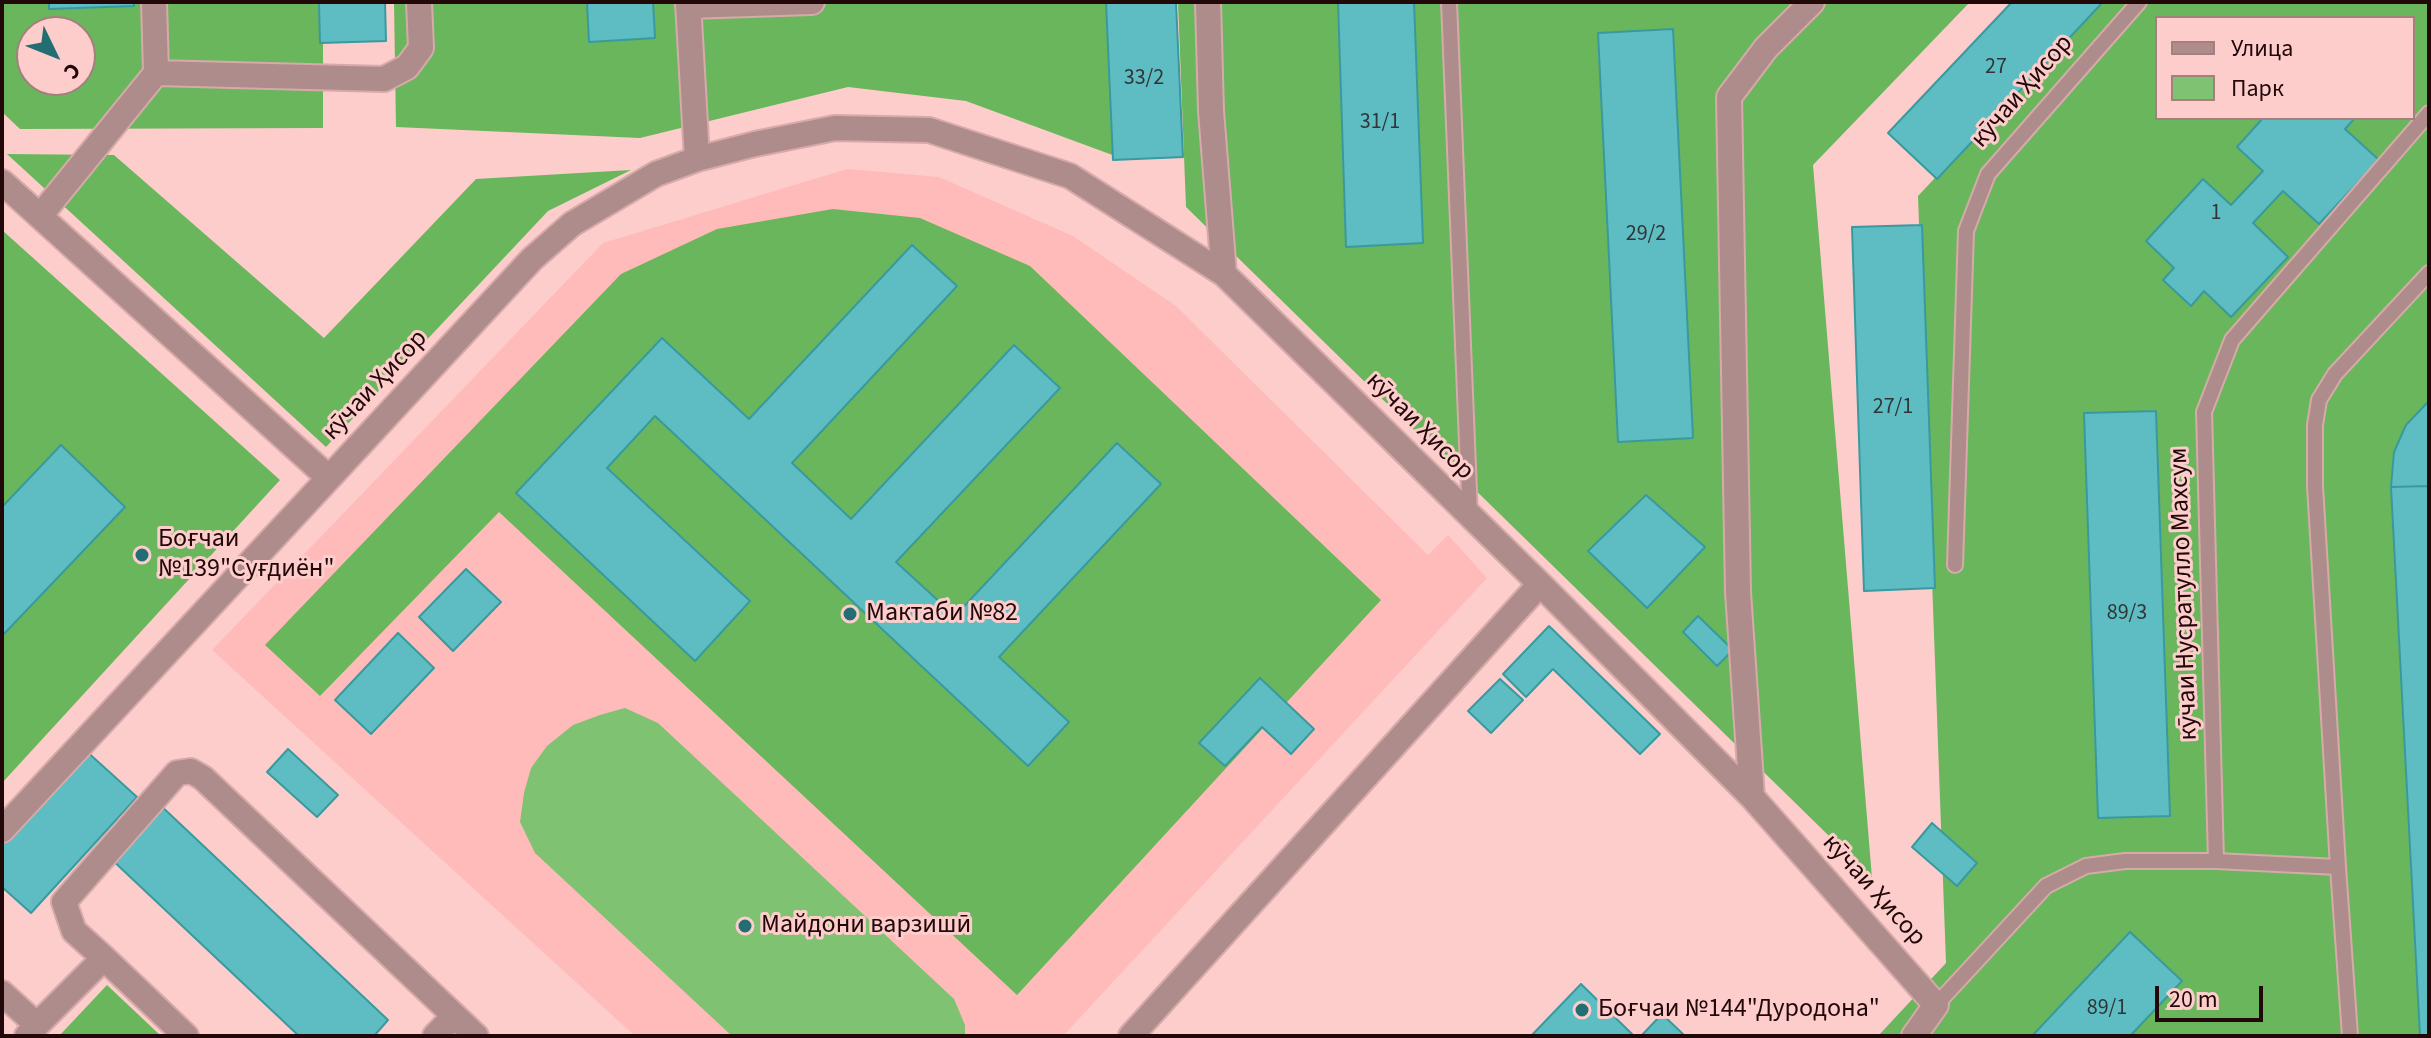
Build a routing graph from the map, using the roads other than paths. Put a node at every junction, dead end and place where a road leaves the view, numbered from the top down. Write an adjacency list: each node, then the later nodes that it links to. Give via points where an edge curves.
1 (154, 2): 9 (street)
2 (419, 2): 9 (street, via 421,48 407,67 384,79)
3 (812, 2): 8 (street)
4 (1208, 2): 15 (street)
5 (1449, 2): 17 (lane)
6 (1812, 2): 20 (street, via 1766,48 1729,97 1738,592)
7 (2139, 2): 18 (lane, кӯчаи Ҳисор, via 1988,174 1966,231)
8 (688, 4): 11 (street)
9 (156, 73): 13 (street)
10 (2429, 113): 22 (lane, кӯчаи Hусратулло Махсум, via 2232,340 2204,412)
11 (697, 159): 15 (street, кӯчаи Ҳисор, via 835,128 929,130 1070,176); 16 (street, кӯчаи Ҳисор, via 656,174 572,224 532,259)
12 (2, 182): 13 (street, кӯчаи Ҳисор)
13 (40, 216): 16 (street, кӯчаи Ҳисор)
14 (2429, 273): 23 (lane, via 2335,374 2319,400 2315,425)
15 (1224, 274): 17 (street, кӯчаи Ҳисор)
16 (329, 478): 21 (street)
17 (1470, 516): 19 (street, кӯчаи Ҳисор)
18 (1955, 565)
19 (1540, 584): 20 (street, кӯчаи Ҳисор); 32 (street)
20 (1752, 797): 26 (street, кӯчаи Ҳисор)
21 (2, 830)
22 (2216, 861): 23 (lane); 26 (lane, via 2099,864 2046,886)
23 (2338, 867): 34 (lane)
24 (104, 958): 27 (street, via 74,931 64,902 177,773 191,771); 28 (street); 29 (street)
25 (2, 993): 28 (street)
26 (1936, 1005): 33 (street)
27 (454, 1016): 30 (street); 31 (street)
28 (32, 1031)
29 (186, 1036)
30 (435, 1036)
31 (476, 1036)
32 (1131, 1036)
33 (1914, 1036)
34 (2350, 1036)

